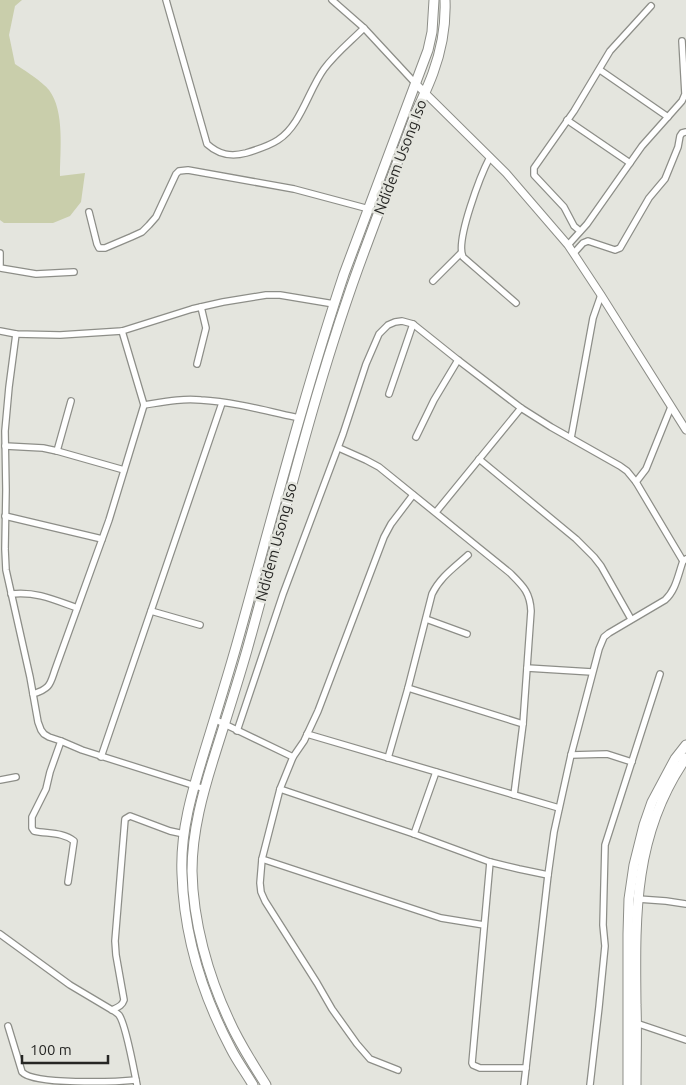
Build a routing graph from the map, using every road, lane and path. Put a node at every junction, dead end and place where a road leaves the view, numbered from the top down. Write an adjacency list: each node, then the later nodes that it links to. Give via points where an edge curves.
1 (166, 0): 6 (street, via 207,144 224,155 248,152 278,140 302,110 323,70)
2 (332, 0): 6 (street)
3 (434, 0): 9 (highway, Ndidem Usong Iso, via 428,50)
4 (445, 0): 10 (highway, Ndidem Usong Iso, via 440,49)
5 (651, 6): 8 (street, via 610,51)
6 (364, 28): 9 (street)
7 (682, 41): 11 (street, via 684,98)
8 (600, 70): 11 (street); 12 (street)
9 (415, 83): 10 (street); 16 (highway, Ndidem Usong Iso)
10 (425, 92): 14 (street); 71 (highway, Ndidem Usong Iso, via 354,278 319,386)
11 (668, 117): 15 (street)
12 (568, 120): 15 (street); 18 (street, via 536,165 534,175 564,207)
13 (686, 132): 22 (street, via 679,139 665,179 649,198 620,248 615,250 588,241)
14 (490, 157): 19 (street); 21 (street, via 476,187)
15 (630, 163): 18 (street)
16 (369, 209): 17 (street, via 294,189 188,170 176,174 156,218 142,232 100,248 96,244); 28 (highway, Ndidem Usong Iso)
17 (89, 212)
18 (580, 231): 19 (street)
19 (568, 245): 22 (street)
20 (0, 253): 23 (street)
21 (461, 253): 25 (street); 27 (street)
22 (574, 253): 26 (street)
23 (0, 266): 24 (street, via 36,274)
24 (74, 272)
25 (433, 281)
26 (601, 295): 40 (street); 45 (street, via 593,318)
27 (516, 303)
28 (334, 304): 29 (street, via 266,295); 42 (highway, Ndidem Usong Iso)
29 (201, 307): 32 (street); 35 (street, via 206,328)
30 (413, 324): 34 (street); 36 (street); 47 (street, via 395,322 378,334)
31 (0, 331): 33 (street)
32 (122, 331): 33 (street); 39 (street)
33 (16, 334): 46 (street)
34 (458, 360): 41 (street); 44 (street)
35 (197, 364)
36 (390, 394)
37 (71, 401): 48 (street)
38 (222, 402): 39 (street, via 187,400); 42 (street); 60 (street)
39 (144, 405): 50 (street)
40 (671, 407): 43 (street); 51 (street, via 646,470)
41 (521, 408): 45 (street); 49 (street)
42 (299, 418): 70 (highway, Ndidem Usong Iso)
43 (686, 430)
44 (416, 436)
45 (571, 438): 51 (street, via 620,466)
46 (5, 446): 48 (street); 54 (street)
47 (338, 448): 52 (street, via 379,467); 73 (street, via 283,594)
48 (57, 451): 50 (street)
49 (479, 459): 53 (street); 62 (street, via 594,556)
50 (124, 470): 55 (street)
51 (636, 482): 57 (street)
52 (413, 495): 53 (street); 74 (street, via 384,537)
53 (436, 512): 65 (street, via 523,585 532,611)
54 (5, 516): 55 (street); 58 (street, via 4,549)
55 (102, 539): 59 (street)
56 (468, 555): 61 (street, via 436,585)
57 (684, 560): 62 (street, via 670,596)
58 (12, 594): 59 (street, via 33,594); 69 (street)
59 (77, 608): 69 (street, via 49,685)
60 (151, 611): 63 (street); 78 (street)
61 (426, 619): 64 (street); 68 (street)
62 (631, 619): 66 (street, via 604,637)
63 (200, 625)
64 (466, 634)
65 (527, 668): 66 (street); 72 (street)
66 (592, 672): 77 (street)
67 (660, 674): 82 (street)
68 (408, 688): 72 (street); 80 (street)
69 (33, 694): 75 (street, via 41,730 49,737)
70 (214, 719): 71 (street); 86 (highway, Ndidem Usong Iso)
71 (224, 724): 73 (street); 87 (highway, Ndidem Usong Iso)
72 (524, 724): 89 (street)
73 (237, 731): 79 (street)
74 (307, 734): 79 (street); 80 (street)
75 (61, 740): 78 (street); 98 (street, via 31,824 34,831 74,841)
76 (686, 745): 119 (highway, via 652,802 634,865 629,899)
77 (571, 755): 82 (street, via 607,754); 90 (street)
78 (101, 757): 86 (street)
79 (293, 757): 88 (street)
80 (388, 758): 83 (street)
81 (686, 758): 99 (highway, via 664,797 646,844)
82 (632, 762): 118 (street, via 605,845 605,946)
83 (436, 772): 89 (street); 94 (street)
84 (16, 777): 85 (street)
85 (0, 780)
86 (194, 785): 87 (street); 91 (highway, Ndidem Usong Iso)
87 (205, 789): 92 (highway, Ndidem Usong Iso)
88 (280, 789): 94 (street); 95 (street)
89 (514, 795): 90 (street)
90 (559, 808): 97 (street)
91 (186, 821): 92 (highway); 93 (highway, Ndidem Usong Iso)
92 (196, 823): 104 (highway, Ndidem Usong Iso, via 192,873 194,902)
93 (184, 834): 103 (highway, Ndidem Usong Iso, via 184,903); 105 (street, via 130,816 125,818 115,941 124,1000)
94 (414, 834): 96 (street)
95 (262, 859): 101 (street, via 441,918); 112 (street, via 261,892 332,1009 370,1059)
96 (490, 862): 97 (street); 101 (street)
97 (548, 874): 111 (street)
98 (68, 882)
99 (638, 899): 100 (street); 106 (highway)
100 (686, 904)
101 (484, 926): 111 (street, via 472,1063 480,1068)
102 (0, 934): 105 (street, via 70,985)
103 (195, 962): 104 (highway); 108 (highway, Ndidem Usong Iso)
104 (210, 970): 110 (highway, Ndidem Usong Iso)
105 (112, 1010): 113 (street, via 121,1019 126,1033)
106 (636, 1022): 109 (street); 120 (highway)
107 (8, 1026): 114 (street, via 22,1072)
108 (226, 1038): 110 (highway); 115 (highway, Ndidem Usong Iso)
109 (686, 1040)
110 (244, 1050): 116 (highway, Ndidem Usong Iso)
111 (526, 1068): 117 (street)
112 (398, 1070)
113 (136, 1082): 114 (street)
114 (63, 1084)
115 (253, 1085)
116 (266, 1085)
117 (524, 1085)
118 (590, 1085)
119 (628, 1085)
120 (636, 1085)

